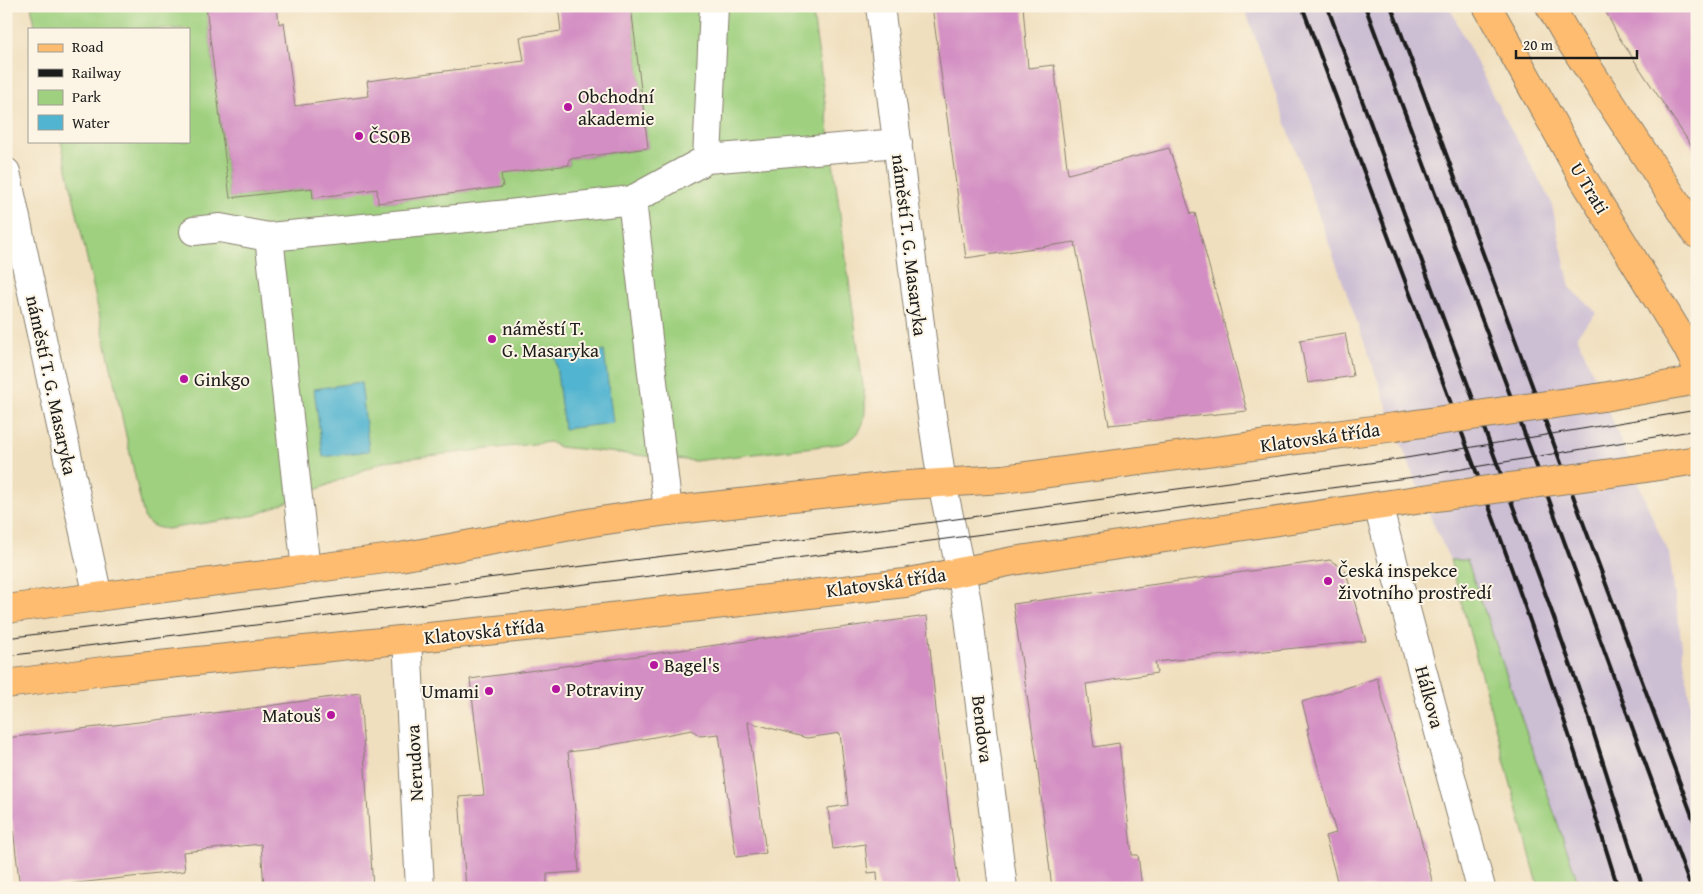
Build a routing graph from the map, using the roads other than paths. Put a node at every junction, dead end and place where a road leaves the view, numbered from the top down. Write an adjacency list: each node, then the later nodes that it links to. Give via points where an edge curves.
1 (714, 6): 6 (street)
2 (880, 6): 5 (street, náměstí T. G. Masaryka)
3 (1487, 6): 12 (main road, U Trati, via 1583,178)
4 (1550, 6): 10 (main road)
5 (898, 144): 6 (street); 15 (street, náměstí T. G. Masaryka)
6 (706, 159): 8 (street)
7 (6, 172): 20 (street, náměstí T. G. Masaryka)
8 (632, 200): 11 (street); 17 (street)
9 (194, 231): 11 (street, via 220,228)
10 (1697, 234)
11 (269, 237): 18 (street)
12 (1697, 367)
13 (1697, 380): 15 (main road, Klatovská třída, bridge, via 1395,427 1003,479)
14 (1697, 460): 16 (main road, Klatovská třída, bridge)
15 (942, 483): 17 (main road, Klatovská třída); 19 (street, Klatovská třída)
16 (1378, 506): 19 (main road, Klatovská třída); 26 (street, Hálkova)
17 (668, 511): 18 (main road, Klatovská třída)
18 (306, 570): 20 (main road, Klatovská třída)
19 (961, 571): 22 (main road, Klatovská třída, via 905,583); 25 (street, Bendova)
20 (98, 597): 21 (main road, Klatovská třída)
21 (6, 608)
22 (407, 639): 23 (main road, Klatovská třída); 24 (street, Nerudova)
23 (6, 684)
24 (420, 888)
25 (1003, 888)
26 (1481, 888)

